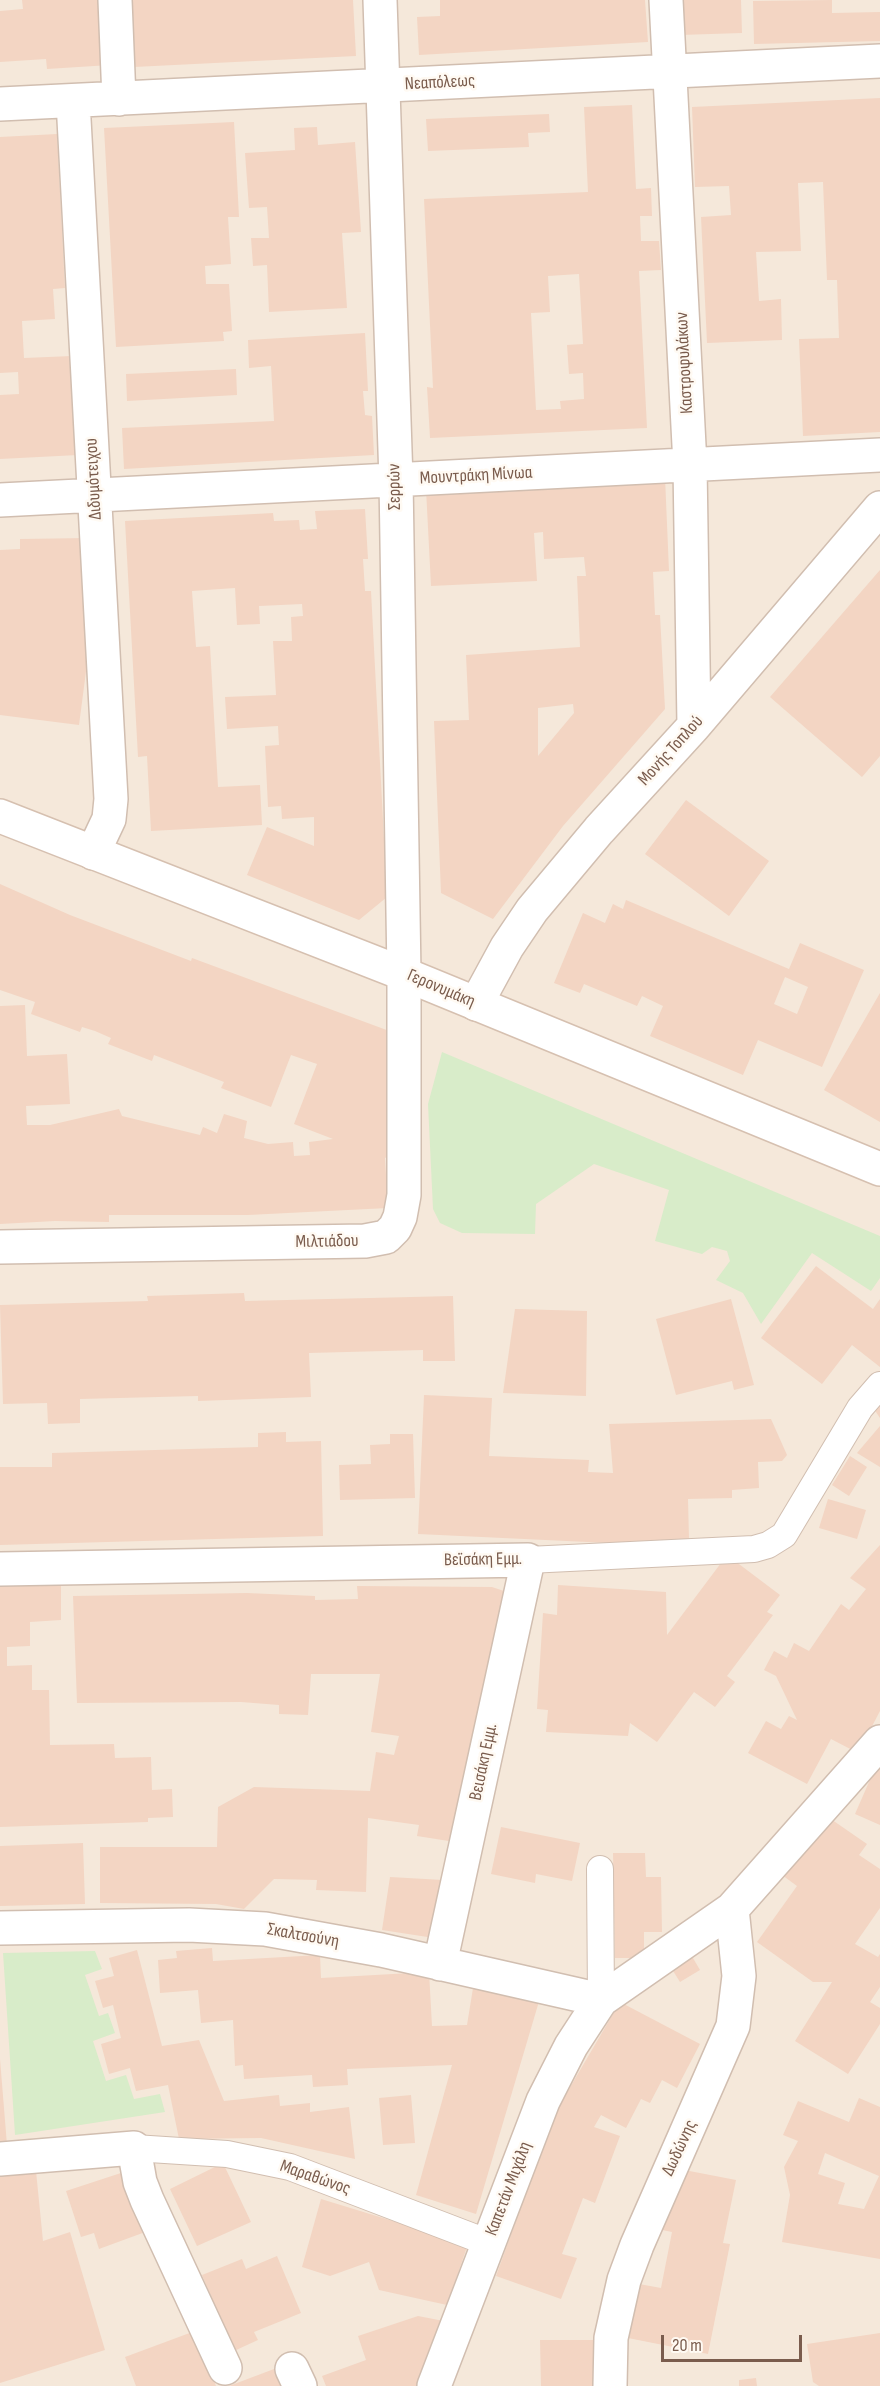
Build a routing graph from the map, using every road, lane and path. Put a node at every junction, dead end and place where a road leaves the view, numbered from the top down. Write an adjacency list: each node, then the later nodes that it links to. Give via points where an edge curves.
1 (115, 0): 7 (street)
2 (380, 0): 6 (street, Σερρών)
3 (666, 0): 5 (street, Καστροφυλάκων)
4 (880, 61): 5 (street, Νεαπόλεως)
5 (669, 72): 6 (street, Νεαπόλεως); 11 (street, Καστροφυλάκων)
6 (382, 86): 7 (street, Νεαπόλεως); 12 (street, Σερρών)
7 (119, 99): 8 (street, Νεαπόλεως)
8 (73, 101): 9 (street, Νεαπόλεως); 13 (street, Διδυμότειχου)
9 (0, 104)
10 (880, 455): 11 (street, Μουντράκη Μίνωα)
11 (690, 465): 12 (street, Μουντράκη Μίνωα); 16 (street, Καστροφυλάκων)
12 (396, 480): 13 (street, Μουντράκη Μίνωα); 19 (street, Σερρών)
13 (95, 495): 14 (street, Μουντράκη Μίνωα); 18 (street, Διδυμότειχου, via 111,800 109,819)
14 (0, 500)
15 (880, 508): 16 (street, Μονής Τοπλού)
16 (694, 726): 20 (street, Μονής Τοπλού, via 532,910)
17 (0, 816): 18 (street, Γερονυμάκη)
18 (93, 853): 19 (street, Γερονυμάκη)
19 (404, 974): 20 (street, Γερονυμάκη); 22 (street, Μιλτιάδου, via 404,1195 400,1217 386,1237 365,1242)
20 (476, 1004): 21 (street, Γερονυμάκη)
21 (880, 1169)
22 (0, 1247)
23 (880, 1385): 24 (lane, Βεϊσάκη Εμμ., via 860,1408 784,1535 768,1545)
24 (528, 1560): 25 (street, Βεϊσάκη Εμμ.); 30 (street, Βεισάκη Εμμ.)
25 (0, 1569)
26 (880, 1742): 28 (street)
27 (600, 1869): 31 (lane)
28 (732, 1909): 31 (street); 37 (street, Δωδώνης, via 739,1976 733,2026 624,2280 611,2338)
29 (0, 1928): 30 (street, Σκαλτσούνη, via 245,1928 299,1934)
30 (440, 1964): 31 (street, Σκαλτσούνη)
31 (601, 2000): 34 (street, Καπετάν Μιχάλη, via 571,2046 543,2102)
32 (134, 2148): 33 (street, Μαραθώνος); 34 (lane, Μαραθώνος, via 226,2154 290,2167); 35 (street, via 147,2200)
33 (0, 2158)
34 (489, 2243): 36 (street, Καπετάν Μιχάλη)
35 (225, 2368)
36 (434, 2386)
37 (610, 2386)

